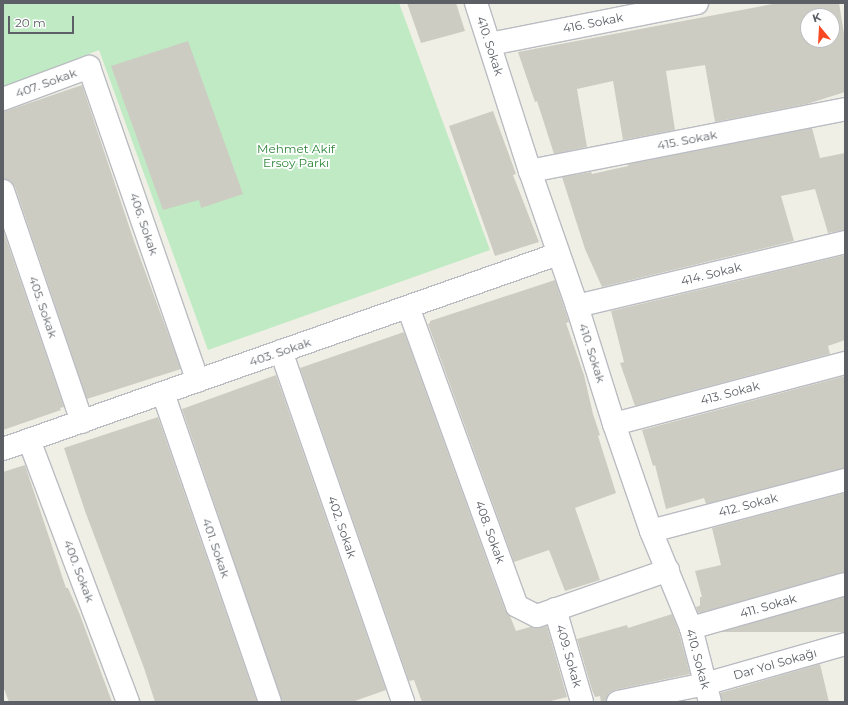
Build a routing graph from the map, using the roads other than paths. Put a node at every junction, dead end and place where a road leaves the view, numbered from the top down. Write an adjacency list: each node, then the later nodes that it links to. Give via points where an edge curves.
1 (476, 3): 4 (street, 410. Sokak)
2 (697, 3): 3 (street, 416. Sokak)
3 (604, 12): 4 (street, 416. Sokak)
4 (490, 44): 8 (street, 410. Sokak)
5 (89, 67): 6 (street, 407. Sokak); 16 (street, 406. Sokak)
6 (3, 99)
7 (845, 109): 8 (street, 415. Sokak)
8 (530, 171): 11 (street, 410. Sokak)
9 (3, 191): 18 (street, 405. Sokak)
10 (845, 242): 12 (street, 414. Sokak)
11 (558, 254): 12 (street, 410. Sokak); 13 (street, 403. Sokak)
12 (577, 306): 19 (street, 410. Sokak)
13 (408, 307): 14 (street, 403. Sokak); 26 (street, 408. Sokak, via 517,606 537,616)
14 (281, 351): 16 (street, 403. Sokak); 32 (street, 402. Sokak)
15 (845, 363): 19 (street, 413. Sokak)
16 (198, 381): 17 (street, 403. Sokak)
17 (163, 393): 18 (street, 403. Sokak); 31 (street, 401. Sokak)
18 (82, 422): 20 (street, 403. Sokak)
19 (614, 424): 23 (street, 410. Sokak)
20 (29, 440): 21 (street, 403. Sokak); 30 (street, 400. Sokak)
21 (3, 450)
22 (845, 480): 23 (street, 412. Sokak)
23 (651, 531): 24 (street, 410. Sokak)
24 (668, 570): 26 (street, 408. Sokak); 27 (street, 410. Sokak)
25 (845, 584): 27 (street, 411. Sokak)
26 (555, 609): 33 (street, 409. Sokak)
27 (691, 628): 29 (street, 410. Sokak)
28 (845, 644): 29 (street, Dar Yol Sokağı)
29 (708, 693): 34 (street)
30 (128, 702)
31 (270, 702)
32 (403, 702)
33 (582, 702)
34 (618, 702)

